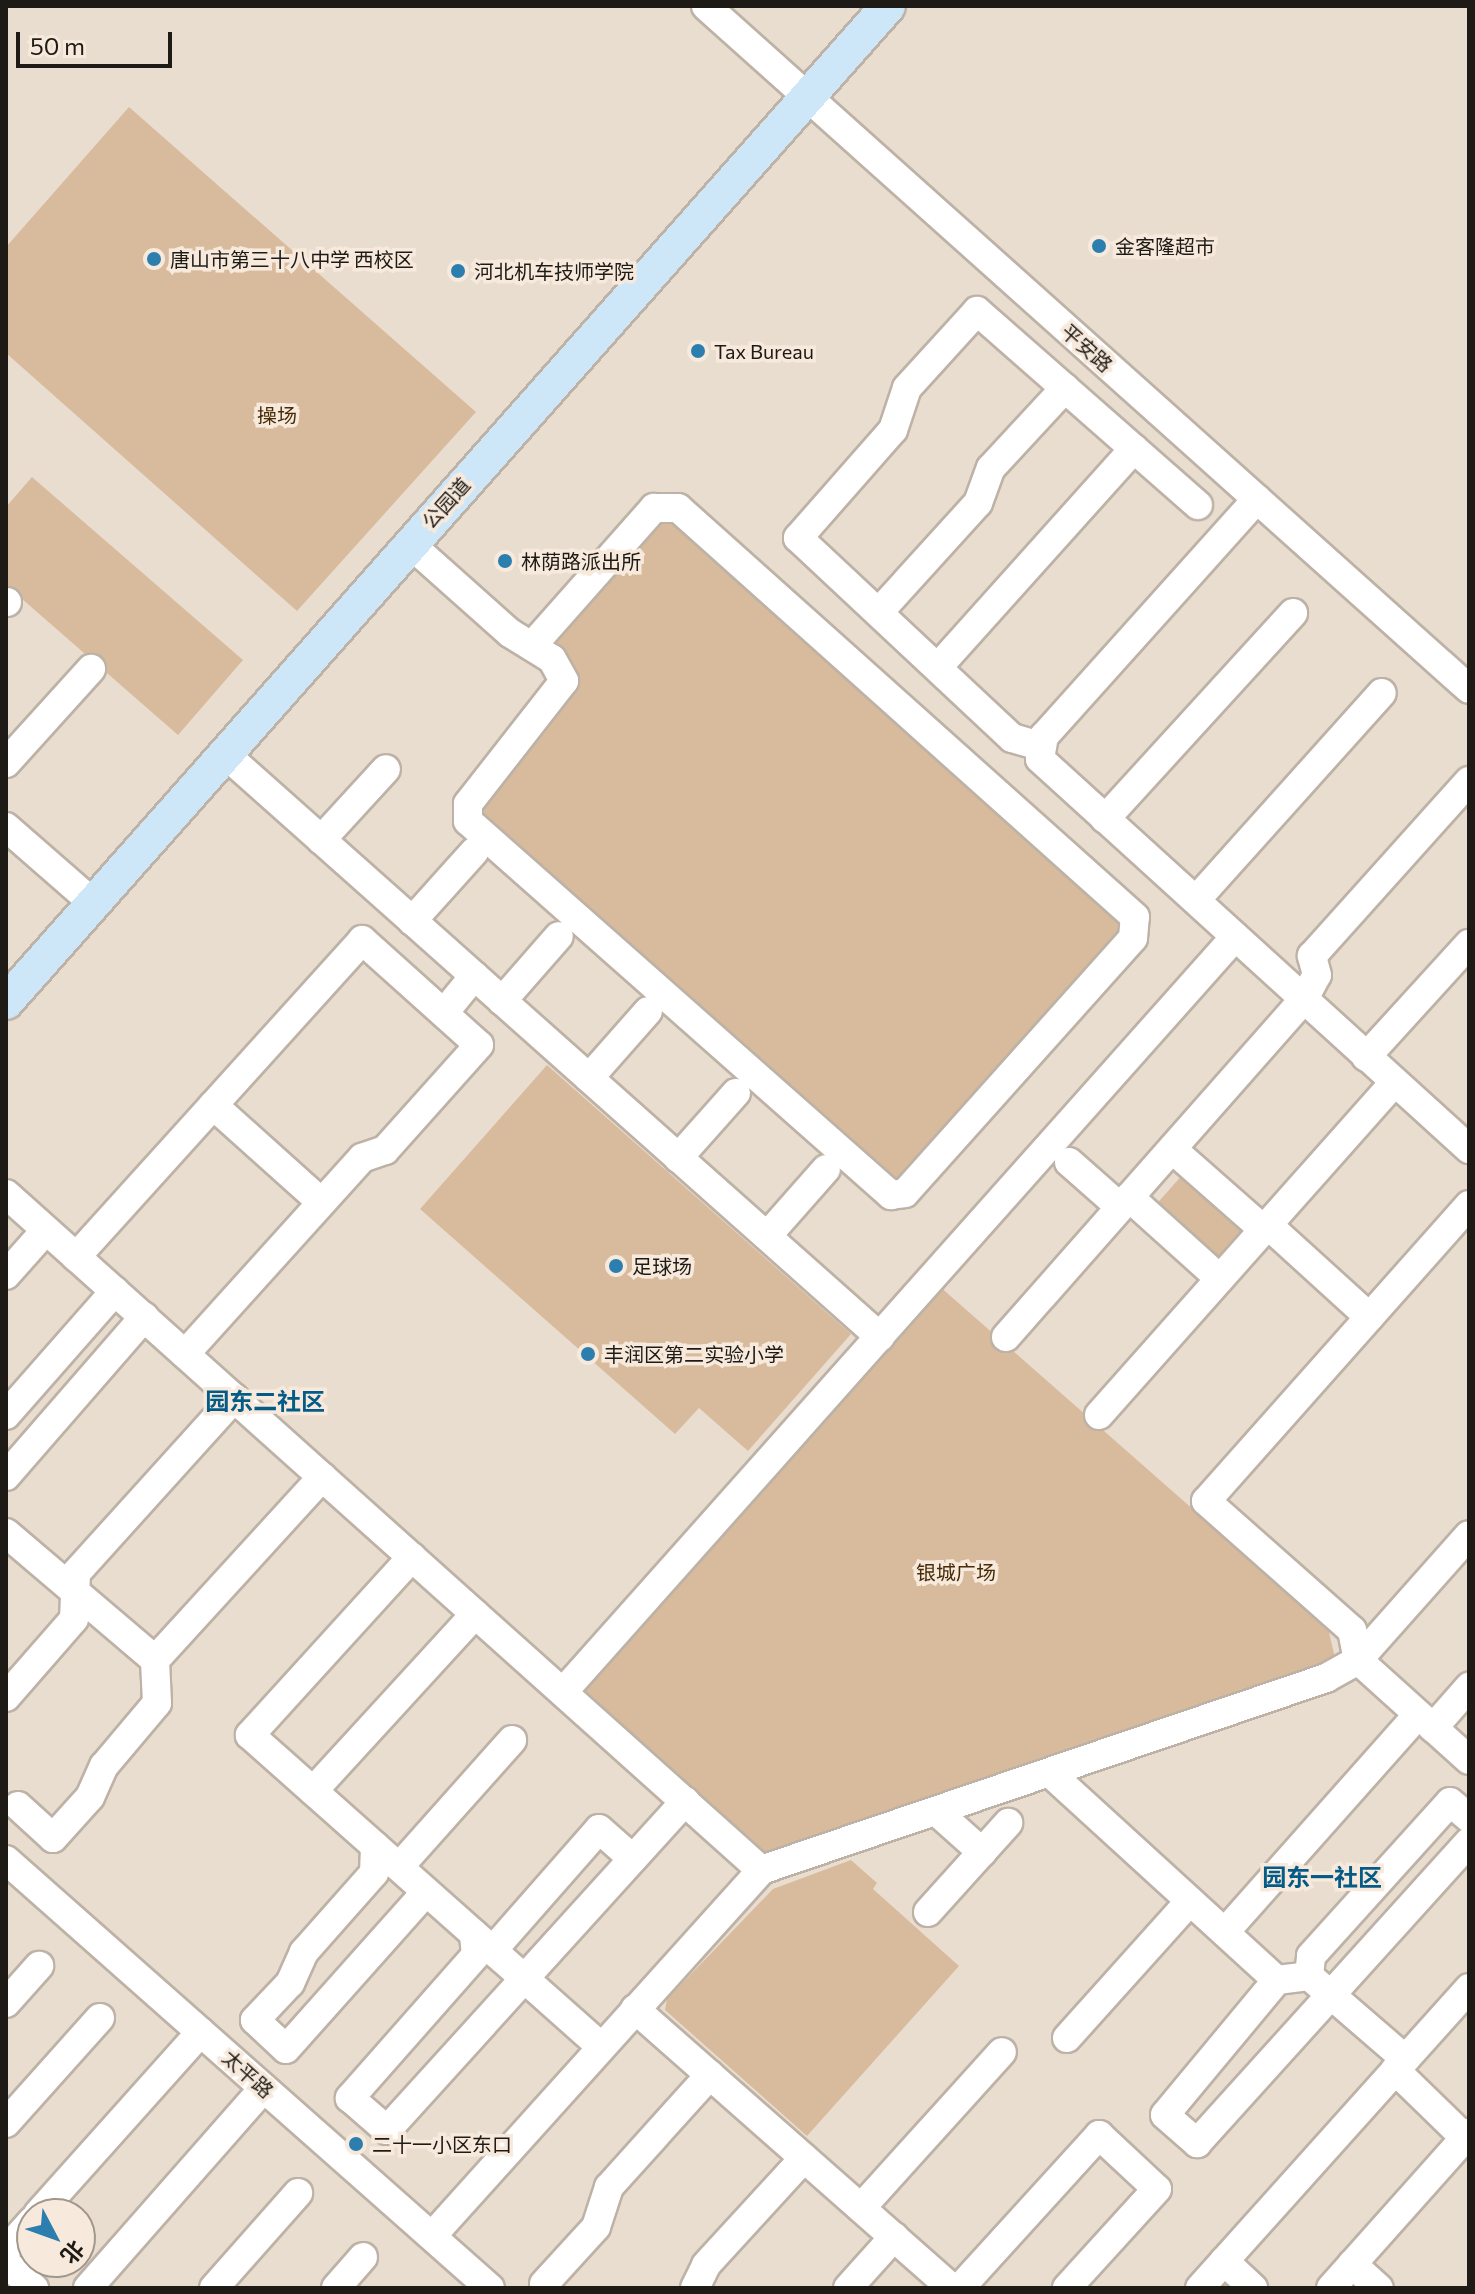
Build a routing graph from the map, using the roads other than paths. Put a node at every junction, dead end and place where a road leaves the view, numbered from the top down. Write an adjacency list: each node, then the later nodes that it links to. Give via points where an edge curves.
1 (706, 6): 3 (street, 平安路)
2 (888, 6): 3 (main road, 公园道)
3 (807, 97): 6 (street, 平安路); 8 (main road, 公园道)
4 (1065, 388): 5 (street); 9 (street, via 991,468 978,503); 9 (street, via 977,311 907,388 893,430 798,538)
5 (1134, 449): 7 (street); 12 (street)
6 (1257, 499): 14 (street, 平安路); 16 (street)
7 (1198, 505)
8 (410, 544): 11 (street, via 510,633); 17 (main road, 公园道)
9 (879, 612): 12 (street)
10 (1293, 613): 21 (street)
11 (533, 645): 11 (street, via 654,508 678,508 1135,917 1133,938 905,1193 891,1195 468,821 468,804 564,681 561,669)
12 (939, 666): 16 (street, via 1012,738)
13 (91, 669): 18 (street)
14 (1469, 689)
15 (1382, 693): 25 (street)
16 (1040, 746): 21 (street, via 1040,759)
17 (225, 754): 23 (street); 26 (main road, 公园道)
18 (6, 763)
19 (386, 769): 23 (street)
20 (1469, 781): 32 (street, via 1312,956 1317,975)
21 (1105, 819): 25 (street)
22 (6, 827): 26 (street)
23 (321, 840): 27 (street)
24 (474, 852): 27 (street)
25 (1196, 900): 29 (street)
26 (92, 902): 34 (main road, 公园道)
27 (412, 921): 31 (street)
28 (559, 936): 33 (street)
29 (1235, 937): 32 (street); 60 (street)
30 (1469, 944): 37 (street)
31 (474, 976): 33 (street); 36 (street)
32 (1304, 999): 37 (street); 43 (street)
33 (502, 1001): 38 (street)
34 (6, 1002)
35 (648, 1011): 38 (street)
36 (444, 1013): 41 (street, via 362,940); 48 (street, via 479,1045 385,1150 362,1158)
37 (1366, 1057): 39 (street)
38 (589, 1078): 44 (street)
39 (1394, 1083): 42 (street); 51 (street)
40 (736, 1093): 44 (street)
41 (213, 1105): 48 (street); 54 (street)
42 (1468, 1147)
43 (1172, 1149): 49 (street); 51 (street)
44 (678, 1158): 53 (street)
45 (1069, 1162): 49 (street)
46 (826, 1169): 53 (street)
47 (6, 1194): 52 (street)
48 (321, 1202): 62 (street)
49 (1124, 1202): 56 (street); 61 (street)
50 (1469, 1205): 59 (street)
51 (1266, 1228): 56 (street); 59 (street)
52 (46, 1230): 54 (street); 55 (street)
53 (767, 1236): 60 (street)
54 (76, 1257): 57 (street)
55 (6, 1275)
56 (1220, 1279): 65 (street)
57 (115, 1291): 58 (street); 64 (street)
58 (144, 1317): 62 (street); 66 (street)
59 (1369, 1317): 74 (street, via 1206,1501 1352,1630)
60 (880, 1337): 76 (street)
61 (1006, 1337)
62 (185, 1354): 63 (street)
63 (234, 1398): 67 (street); 71 (street, via 76,1573)
64 (6, 1415)
65 (1099, 1415)
66 (6, 1476)
67 (322, 1477): 70 (street); 73 (street)
68 (6, 1533): 71 (street)
69 (1469, 1535): 74 (street)
70 (412, 1557): 72 (street); 82 (street, via 250,1735)
71 (75, 1591): 73 (street); 77 (street, via 74,1619)
72 (475, 1614): 76 (street); 82 (street)
73 (155, 1660): 84 (street, via 157,1703 104,1766 90,1797 53,1838)
74 (1358, 1660): 78 (street); 81 (street, via 1326,1678)
75 (1469, 1687): 78 (street)
76 (563, 1692): 83 (street)
77 (6, 1697)
78 (1426, 1721): 80 (street); 98 (street)
79 (512, 1740): 93 (street)
80 (1469, 1760)
81 (1050, 1773): 85 (street); 96 (street)
82 (313, 1791): 89 (street)
83 (685, 1801): 91 (street); 94 (street)
84 (18, 1806)
85 (936, 1811): 90 (street); 94 (street)
86 (1469, 1818): 101 (street, via 1450,1802 1311,1956)
87 (1008, 1823): 90 (street)
88 (1469, 1842): 105 (street)
89 (375, 1846): 93 (street); 95 (street, via 374,1873 304,1952 290,1983 255,2020 286,2049)
90 (982, 1852): 97 (street)
91 (633, 1859): 99 (street, via 599,1829); 102 (street)
92 (6, 1860): 109 (street, 太平路)
93 (399, 1867): 95 (street)
94 (761, 1870): 107 (street)
95 (426, 1892): 99 (street)
96 (1190, 1901): 98 (street); 110 (street)
97 (928, 1912)
98 (1225, 1932): 103 (street)
99 (483, 1942): 102 (street); 102 (street, via 350,2098 387,2130)
100 (39, 1966): 106 (street)
101 (1309, 1976): 103 (street); 105 (street)
102 (524, 1979): 111 (street)
103 (1277, 1980): 105 (street, via 1165,2115 1197,2143)
104 (1469, 1988): 113 (street)
105 (1332, 1994): 113 (street)
106 (6, 2003)
107 (635, 2009): 111 (street); 114 (street)
108 (100, 2018): 116 (street)
109 (201, 2032): 115 (street, 太平路); 120 (street)
110 (1067, 2038)
111 (601, 2047): 122 (street)
112 (1002, 2052): 121 (street)
113 (1400, 2065): 117 (street); 125 (street)
114 (710, 2075): 118 (street); 128 (street, via 609,2187 596,2227)
115 (264, 2088): 122 (street, 太平路); 130 (street)
116 (6, 2123)
117 (1468, 2138): 127 (street)
118 (804, 2158): 121 (street); 134 (street, via 706,2265)
119 (298, 2193): 131 (street)
120 (52, 2198)
121 (861, 2208): 123 (street)
122 (432, 2236): 133 (street, 太平路)
123 (894, 2237): 135 (street); 136 (street)
124 (363, 2257): 132 (street)
125 (1224, 2261): 139 (street); 140 (street)
126 (6, 2263): 129 (street)
127 (1352, 2264): 141 (street); 142 (street)
128 (544, 2284)
129 (34, 2288)
130 (88, 2288)
131 (214, 2288)
132 (336, 2288)
133 (490, 2288)
134 (695, 2288)
135 (848, 2288)
136 (952, 2288)
137 (960, 2288): 138 (street, via 1099,2135 1157,2189)
138 (1067, 2288)
139 (1200, 2288)
140 (1253, 2288)
141 (1331, 2288)
142 (1379, 2288)

